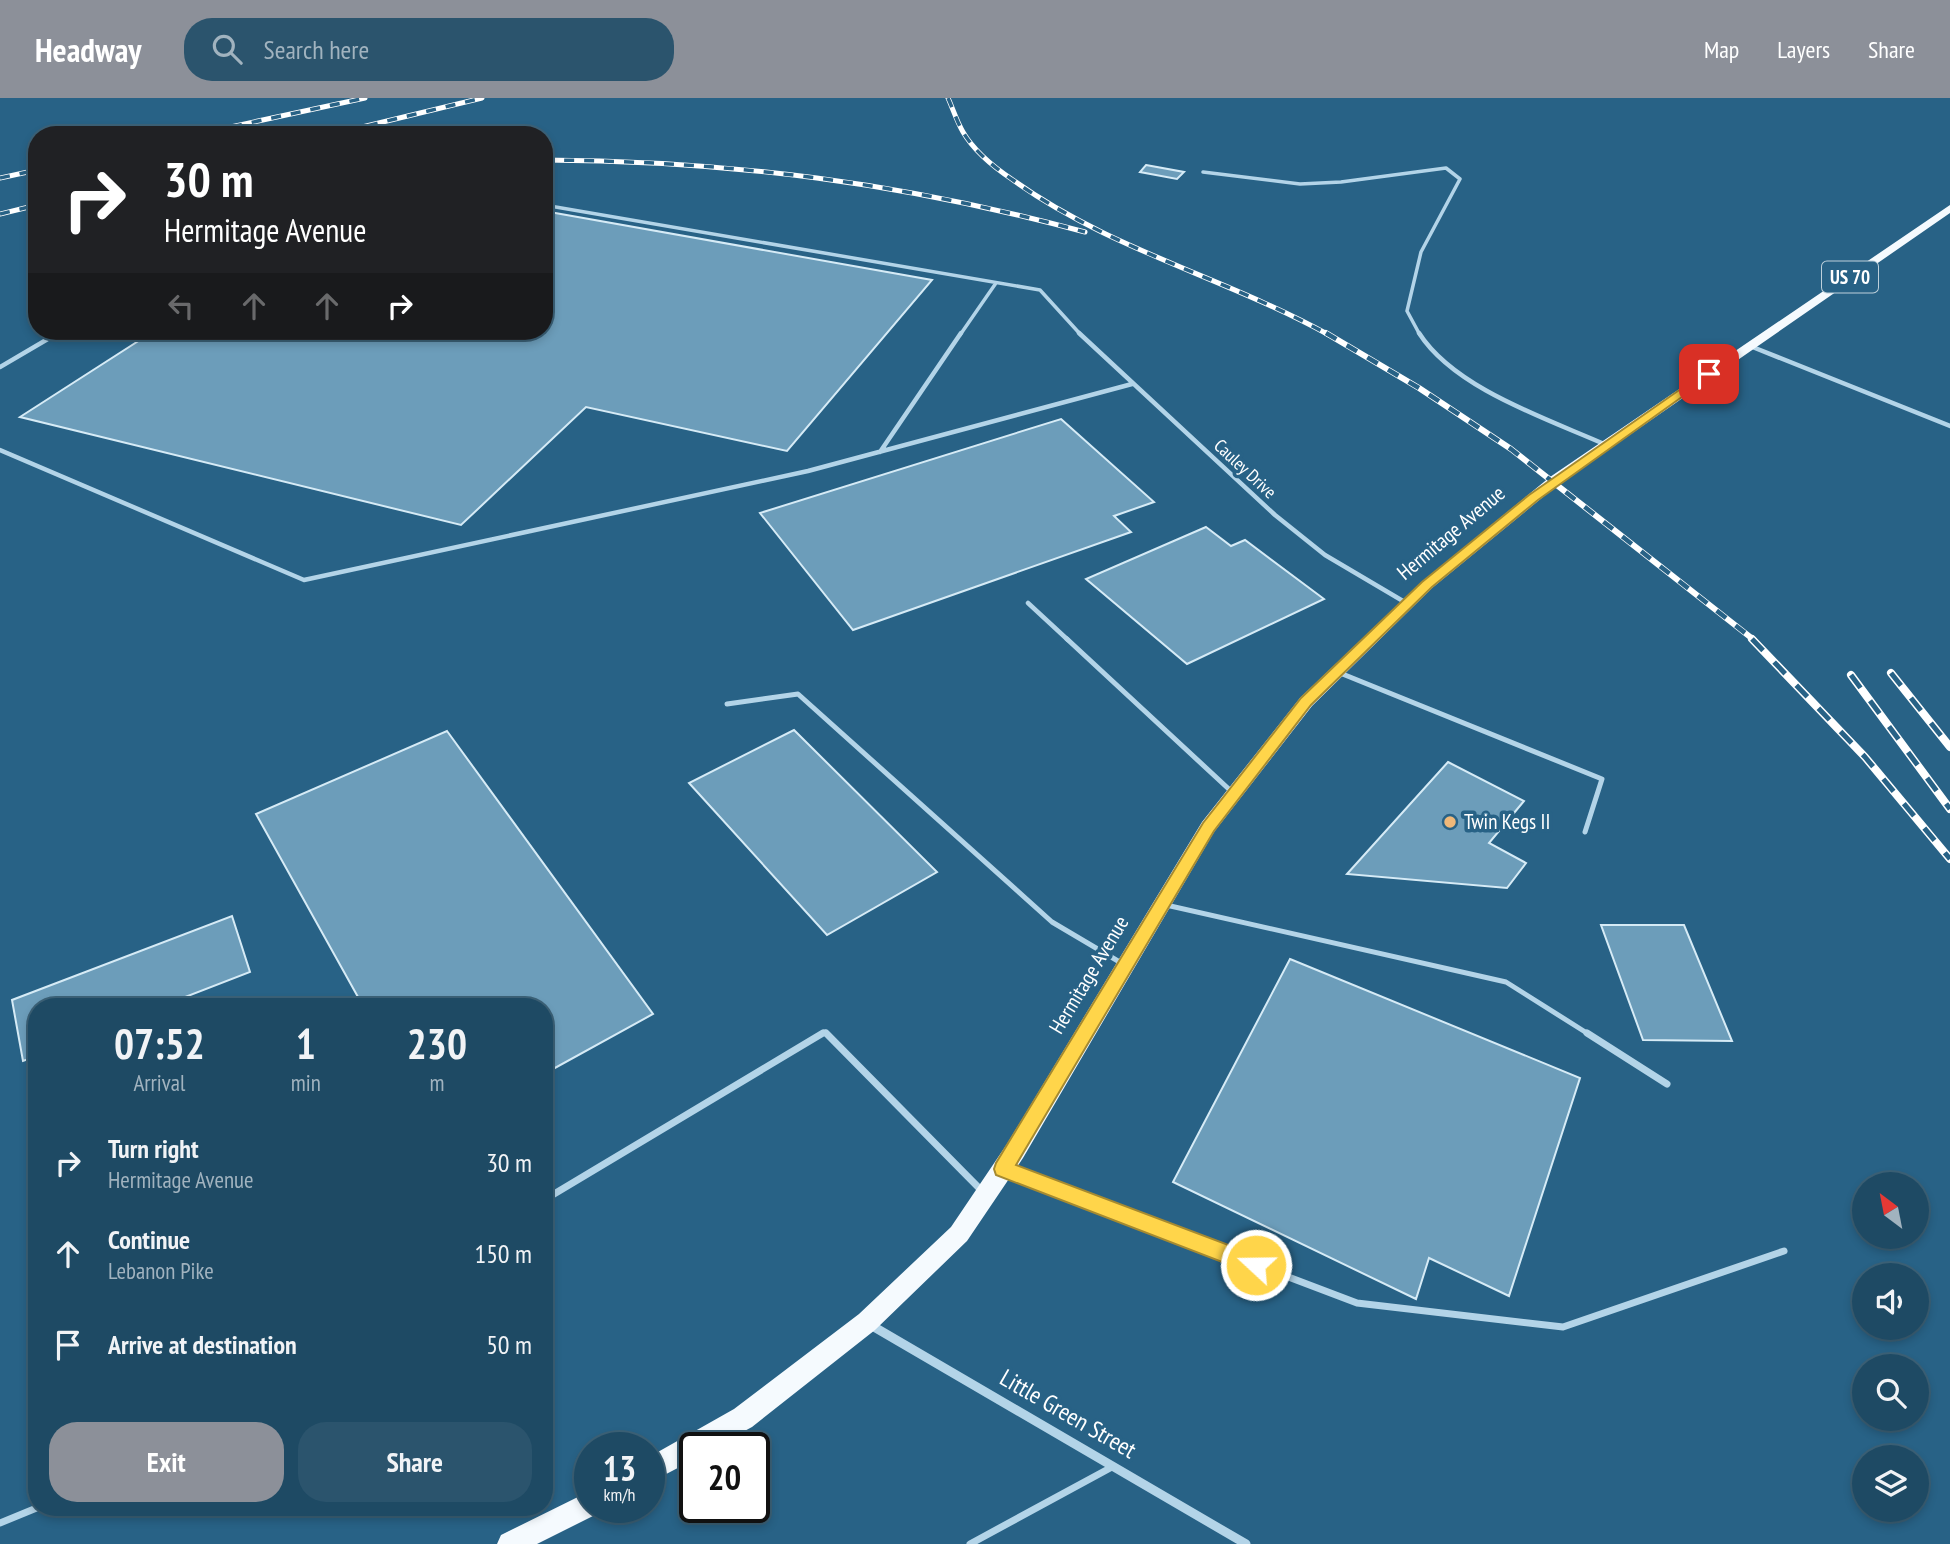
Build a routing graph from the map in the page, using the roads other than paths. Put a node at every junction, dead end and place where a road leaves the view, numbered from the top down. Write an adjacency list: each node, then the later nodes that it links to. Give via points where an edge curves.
1 (1203, 172): 11 (lane, via 1300,184 1446,168 1460,179 1420,252 1407,311 1418,331 1430,351 1492,395)
2 (553, 207): 4 (lane)
3 (1950, 208): 7 (main road, US 70)
4 (996, 283): 5 (lane, via 1040,290); 13 (lane)
5 (1080, 334): 9 (lane, Cauley Drive)
6 (47, 340): 8 (lane)
7 (1749, 346): 10 (lane); 11 (main road, US 70)
8 (0, 368)
9 (1132, 384): 13 (lane); 15 (lane, Cauley Drive, via 1325,555)
10 (1950, 426)
11 (1606, 445): 15 (main road, Hermitage Avenue / US 70, via 1555,480)
12 (0, 450): 13 (lane, via 304,580)
13 (880, 452)
14 (1028, 603): 18 (lane)
15 (1408, 604): 16 (main road, Hermitage Avenue / US 70)
16 (1337, 672): 18 (main road, Hermitage Avenue / US 70, via 1306,702); 19 (lane, via 1602,779)
17 (727, 704): 21 (lane, via 798,694 1052,922)
18 (1234, 794): 20 (main road, Hermitage Avenue / US 70)
19 (1585, 832)
20 (1163, 904): 21 (main road, Hermitage Avenue / US 70); 22 (lane, via 1506,982)
21 (1125, 966): 23 (main road, Hermitage Avenue / US 70)
22 (1667, 1084)
23 (1003, 1169): 25 (main road, Hermitage Avenue / US 70); 26 (lane, via 1357,1303 1563,1327)
24 (553, 1195): 25 (lane, via 825,1032)
25 (985, 1195): 27 (main road, Hermitage Avenue / US 70, via 959,1234)
26 (1784, 1251)
27 (867, 1322): 28 (main road, Hermitage Avenue / US 70, via 743,1418); 29 (street, Little Green Street)
28 (665, 1462)
29 (1115, 1465): 34 (lane); 35 (street, Little Green Street)
30 (28, 1512): 32 (lane)
31 (574, 1512): 33 (main road)
32 (0, 1523)
33 (510, 1544)
34 (970, 1544)
35 (1246, 1544)

